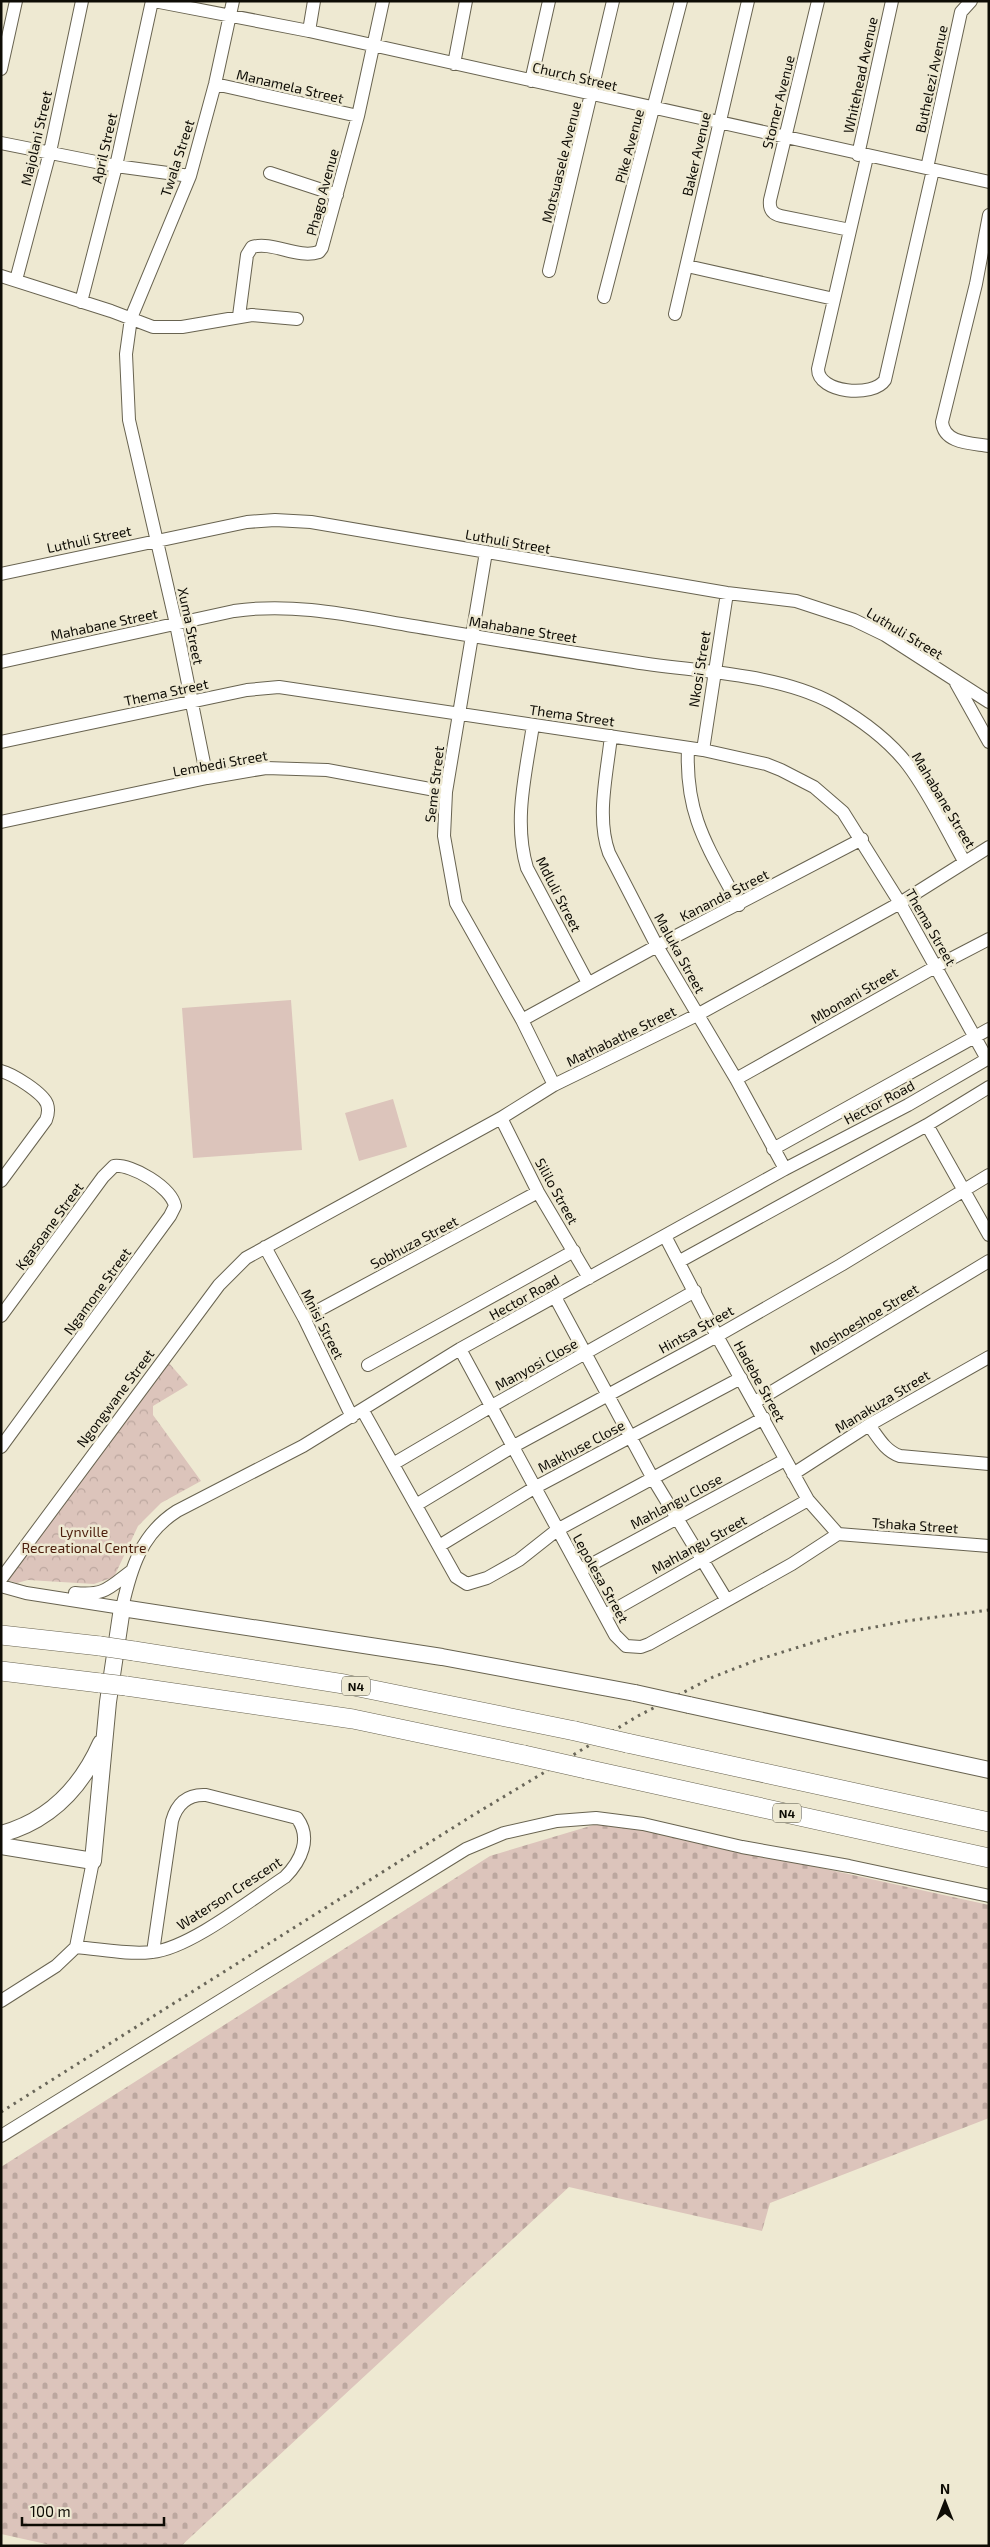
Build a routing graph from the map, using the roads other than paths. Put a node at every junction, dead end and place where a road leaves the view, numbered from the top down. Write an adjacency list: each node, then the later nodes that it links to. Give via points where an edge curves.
1 (16, 1): 19 (street)
2 (82, 1): 28 (street, Majolani Street)
3 (153, 1): 15 (street, Church Street); 30 (street, April Street)
4 (233, 1): 15 (street, Twala Street)
5 (314, 1): 16 (street)
6 (383, 1): 17 (street, Phago Avenue)
7 (466, 1): 18 (street)
8 (549, 1): 20 (street)
9 (613, 1): 22 (street, Motsuasele Avenue)
10 (681, 1): 23 (street, Pike Avenue)
11 (748, 1): 25 (street, Baker Avenue)
12 (818, 1): 26 (street, Stomer Avenue)
13 (892, 1): 29 (street, Whitehead Avenue)
14 (971, 1): 31 (street, Buthelezi Avenue, via 961,12)
15 (229, 16): 16 (street, Church Street); 21 (street, Twala Street)
16 (309, 31): 17 (street, Church Street)
17 (372, 45): 18 (street, Church Street); 24 (street, Phago Avenue)
18 (454, 64): 20 (street, Church Street)
19 (1, 69)
20 (531, 81): 22 (street, Church Street)
21 (215, 84): 24 (street, Manamela Street); 33 (street, Twala Street)
22 (592, 95): 23 (street, Church Street); 39 (street, Motsuasele Avenue)
23 (654, 109): 25 (street, Church Street); 42 (street, Pike Avenue)
24 (358, 116): 35 (street, Phago Avenue)
25 (718, 123): 26 (street, Church Street); 38 (street, Baker Avenue)
26 (785, 138): 29 (street, Church Street); 37 (street, Stomer Avenue, via 770,200 771,210 781,216)
27 (1, 143): 28 (street)
28 (50, 152): 30 (street); 41 (street, Majolani Street)
29 (863, 156): 31 (street, Church Street); 37 (street, Whitehead Avenue)
30 (116, 166): 33 (street); 44 (street, April Street)
31 (930, 169): 34 (street, Church Street); 43 (street, Buthelezi Avenue, via 886,376 876,388 852,391 830,386 820,378 818,369)
32 (270, 174): 35 (street)
33 (190, 176): 47 (street, Twala Street)
34 (989, 182)
35 (337, 195): 46 (street, Phago Avenue, via 319,252 307,254 257,245 249,249)
36 (989, 216): 49 (street, via 974,293 942,422 949,437)
37 (850, 230): 43 (street, Whitehead Avenue)
38 (687, 266): 43 (street); 45 (street, Baker Avenue)
39 (549, 271)
40 (1, 276): 41 (street)
41 (16, 280): 44 (street)
42 (604, 297)
43 (834, 300)
44 (82, 302): 47 (street)
45 (675, 314)
46 (239, 316): 47 (street, via 166,328 153,327); 48 (street)
47 (131, 318): 50 (street, via 126,354 129,420)
48 (297, 319)
49 (989, 446)
50 (157, 540): 51 (street, Luthuli Street, via 216,527 275,520 311,522); 52 (street, Luthuli Street); 54 (street, Xuma Street)
51 (486, 552): 53 (street, Luthuli Street); 55 (street, Seme Street)
52 (1, 574)
53 (727, 592): 57 (street, Nkosi Street); 58 (street, Luthuli Street, via 796,601 854,620 885,635)
54 (176, 624): 55 (street, Mahabane Street, via 252,608 294,608); 56 (street, Mahabane Street); 59 (street, Xuma Street)
55 (471, 636): 57 (street, Mahabane Street); 61 (street, Seme Street)
56 (1, 662)
57 (713, 674): 67 (street, Nkosi Street); 73 (street, Mahabane Street, via 779,683 805,691 832,703 875,732 908,765)
58 (956, 683): 60 (street, Luthuli Street); 65 (street)
59 (192, 701): 61 (street, Thema Street, via 279,686); 64 (street, Thema Street); 68 (street, Xuma Street)
60 (989, 702)
61 (459, 712): 62 (street, Thema Street); 69 (street, Seme Street)
62 (533, 725): 63 (street, Thema Street); 79 (street, Mdluli Street, via 521,815 521,847 527,868)
63 (611, 736): 66 (street, Thema Street); 77 (street, Maluka Street, via 603,811 604,840)
64 (1, 742)
65 (989, 742)
66 (688, 748): 67 (street, Thema Street); 75 (street, via 687,777 695,819)
67 (703, 750): 71 (street, Thema Street, via 766,764 814,787 843,812)
68 (207, 778): 69 (street, Lembedi Street, via 266,768 309,768); 70 (street, Lembedi Street)
69 (446, 792): 81 (street, Seme Street, via 444,836 456,903)
70 (1, 822)
71 (862, 839): 74 (street, Thema Street); 75 (street, Kananda Street)
72 (989, 847): 73 (street, Mathabathe Street)
73 (964, 861): 74 (street, Mathabathe Street)
74 (900, 903): 78 (street, Thema Street); 80 (street, Mathabathe Street)
75 (739, 905): 77 (street, Kananda Street)
76 (989, 939): 78 (street, Mbonani Street)
77 (658, 946): 79 (street, Kananda Street); 80 (street, Maluka Street)
78 (937, 966): 83 (street, Thema Street); 86 (street, Mbonani Street)
79 (588, 983): 81 (street, Kananda Street)
80 (697, 1015): 86 (street, Maluka Street); 87 (street, Mathabathe Street)
81 (522, 1020): 87 (street, Seme Street)
82 (989, 1029): 83 (street, Hector Road)
83 (976, 1036): 84 (street, Thema Street); 91 (street, Hector Road)
84 (988, 1058): 93 (street, Hector Road, via 908,1105)
85 (1, 1071): 95 (street, via 42,1096 48,1112 46,1120)
86 (736, 1079): 91 (street, Maluka Street)
87 (554, 1086): 89 (street, Mathabathe Street)
88 (989, 1088): 90 (street)
89 (501, 1118): 97 (street, Sililo Street); 100 (street, Mathabathe Street)
90 (927, 1125): 96 (street); 102 (street)
91 (774, 1149): 93 (street, Maluka Street)
92 (123, 1165): 107 (street, Kgasoane Street, via 114,1166 103,1177); 123 (street, Ngamone Street, via 168,1191 174,1201 173,1211)
93 (785, 1169): 99 (street, Hector Road)
94 (989, 1175): 96 (street, Hintsa Street)
95 (1, 1182)
96 (964, 1189): 98 (street); 109 (street, Hintsa Street)
97 (538, 1192): 101 (street, Sililo Street); 108 (street, Sobhuza Street)
98 (989, 1235)
99 (666, 1236): 102 (street, Hadebe Street); 104 (street, Hector Road)
100 (265, 1247): 108 (street, Mnisi Street); 140 (street, Ngongwane Street, via 236,1266 219,1285)
101 (574, 1251): 104 (street, Sililo Street); 113 (street, Hector Road)
102 (680, 1261): 105 (street, Hadebe Street)
103 (989, 1262): 116 (street, Moshoeshoe Street)
104 (590, 1278): 106 (street, Hector Road)
105 (695, 1291): 109 (street, Hadebe Street); 111 (street, Manyosi Close)
106 (555, 1297): 110 (street, Hector Road); 111 (street)
107 (1, 1316)
108 (304, 1318): 118 (street, Mnisi Street)
109 (717, 1336): 114 (street, Hadebe Street); 115 (street, Hintsa Street)
110 (460, 1349): 117 (street); 118 (street, Hector Road)
111 (585, 1354): 115 (street); 117 (street, Manyosi Close)
112 (989, 1357): 120 (street, Manakuza Street)
113 (368, 1365)
114 (741, 1378): 116 (street, Hadebe Street); 121 (street, Makhuse Close)
115 (606, 1394): 121 (street); 122 (street, Hintsa Street)
116 (755, 1402): 119 (street, Hadebe Street)
117 (490, 1407): 122 (street); 125 (street, Manyosi Close)
118 (358, 1414): 125 (street, Lepolesa Street); 139 (street, Hector Road, via 162,1520 146,1540)
119 (764, 1418): 124 (street, Hadebe Street); 128 (street)
120 (868, 1425): 126 (street, via 891,1453 900,1456); 127 (street, Manakuza Street)
121 (631, 1436): 128 (street); 129 (street, Makhuse Close)
122 (512, 1447): 129 (street); 131 (street, Hintsa Street)
123 (1, 1448)
124 (785, 1460): 127 (street, Hadebe Street); 132 (street, Mahlangu Close)
125 (393, 1464): 131 (street, Lepolesa Street)
126 (989, 1464)
127 (793, 1474): 130 (street, Hadebe Street)
128 (652, 1477): 132 (street); 133 (street)
129 (534, 1488): 133 (street); 135 (street, Makhuse Close)
130 (808, 1500): 134 (street, Hadebe Street); 137 (street, Mahlangu Street)
131 (416, 1506): 135 (street, Lepolesa Street)
132 (678, 1517): 137 (street); 138 (street, Mahlangu Close)
133 (557, 1530): 135 (street, Lepolesa Street, via 519,1560 487,1578 467,1584 456,1577); 138 (street, Lepolesa Street)
134 (838, 1534): 136 (street, Tshaka Street); 143 (street, Lepolesa Street, via 792,1564)
135 (439, 1546)
136 (989, 1546)
137 (702, 1559): 143 (street); 145 (street, Mahlangu Street)
138 (581, 1570): 145 (street, Lepolesa Street)
139 (130, 1572): 142 (street, via 106,1591 96,1594 47,1590); 144 (street, Hector Road)
140 (1, 1579)
141 (1, 1586): 142 (street)
142 (26, 1593): 144 (street)
143 (726, 1599): 145 (street, Lepolesa Street, via 641,1647 626,1646 620,1641)
144 (122, 1608): 148 (main road); 149 (main road, bridge, via 442,1656 635,1693)
145 (604, 1615)
146 (1, 1635): 150 (highway, N4, bridge, via 100,1646 344,1684 576,1731)
147 (1, 1671): 153 (highway, N4, bridge, via 353,1719)
148 (105, 1733): 151 (main road, via 80,1779 61,1802 41,1818); 154 (main road)
149 (989, 1770)
150 (989, 1822)
151 (1, 1834)
152 (1, 1846): 154 (main road)
153 (989, 1858)
154 (93, 1861): 156 (street)
155 (989, 1896): 159 (street, via 642,1824 596,1818 557,1821 504,1833 466,1849)
156 (76, 1947): 157 (street, Waterson Crescent); 158 (street, via 56,1966)
157 (153, 1952): 157 (street, Waterson Crescent, via 184,1942 285,1876 298,1862 304,1841 302,1824 297,1818 206,1795 192,1796 178,1805 172,1821)
158 (1, 2001)
159 (1, 2136)

